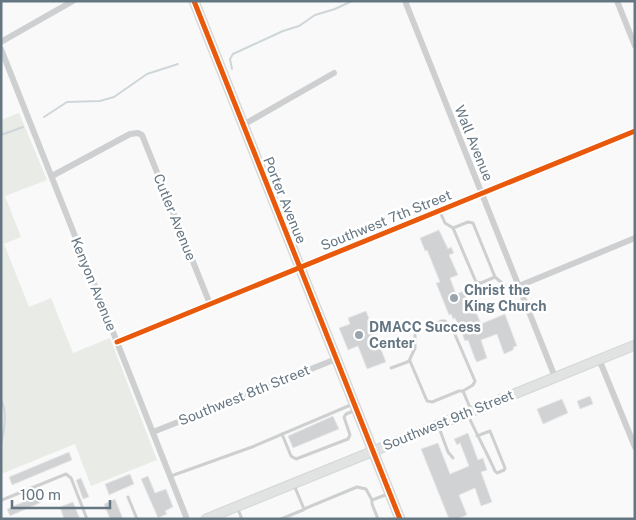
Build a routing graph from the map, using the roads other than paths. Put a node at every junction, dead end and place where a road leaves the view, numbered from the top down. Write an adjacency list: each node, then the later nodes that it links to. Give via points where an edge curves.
1 (73, 1): 5 (street)
2 (194, 1): 9 (street, Porter Avenue)
3 (405, 1): 12 (street, Wall Avenue)
4 (617, 1): 6 (street)
5 (1, 42)
6 (635, 46)
7 (1, 49): 11 (street, Kenyon Avenue)
8 (334, 73): 9 (street)
9 (243, 125): 16 (street, Porter Avenue)
10 (635, 131): 12 (street, Southwest 7th Street)
11 (52, 176): 19 (street, Cutler Avenue, via 138,132 144,138); 20 (street, Kenyon Avenue)
12 (482, 193): 13 (street, Southwest 7th Street); 18 (street, Wall Avenue)
13 (440, 210): 14 (lane, via 445,223); 16 (street, Southwest 7th Street)
14 (453, 228): 17 (lane, via 476,282); 17 (lane, via 473,223)
15 (635, 238): 18 (street)
16 (300, 268): 19 (street, Southwest 7th Street); 22 (street, Porter Avenue)
17 (495, 277): 18 (lane, via 509,289)
18 (518, 286): 26 (street, Wall Avenue)
19 (210, 304): 20 (street, Southwest 7th Street)
20 (117, 342): 31 (street, Kenyon Avenue)
21 (635, 345): 23 (street, Southwest 9th Street)
22 (336, 359): 28 (street, Porter Avenue); 31 (street, Southwest 8th Street)
23 (599, 359): 26 (street, Southwest 9th Street); 34 (street)
24 (409, 361): 25 (lane); 27 (lane, via 427,401); 27 (lane, via 417,331 445,321 475,380)
25 (391, 368)
26 (555, 377): 29 (street, Southwest 9th Street)
27 (463, 391): 29 (lane)
28 (355, 407): 32 (lane); 32 (lane, via 344,417 350,435 348,439 296,459 291,456); 35 (street, Porter Avenue)
29 (469, 412): 30 (street, Southwest 9th Street); 33 (lane)
30 (437, 425): 35 (street, Southwest 9th Street); 36 (lane)
31 (153, 432): 37 (street, Kenyon Avenue)
32 (282, 434): 37 (lane)
33 (477, 436): 33 (lane, via 495,471 504,470 490,431)
34 (635, 446)
35 (373, 451): 38 (street, Southwest 9th Street); 39 (street, Porter Avenue)
36 (453, 458)
37 (171, 477): 47 (street, Kenyon Avenue)
38 (293, 483): 43 (street, Southwest 9th Street); 44 (lane)
39 (390, 494): 42 (lane); 52 (street, Porter Avenue)
40 (128, 497): 46 (lane)
41 (2, 500): 45 (lane, via 66,474 71,478)
42 (372, 500): 44 (lane, via 366,489 357,487); 51 (lane)
43 (237, 506): 48 (street, Southwest 9th Street); 49 (lane)
44 (304, 510): 50 (lane)
45 (87, 519)
46 (137, 519)
47 (187, 519)
48 (206, 519)
49 (242, 519)
50 (281, 519)
51 (378, 519)
52 (400, 519)

